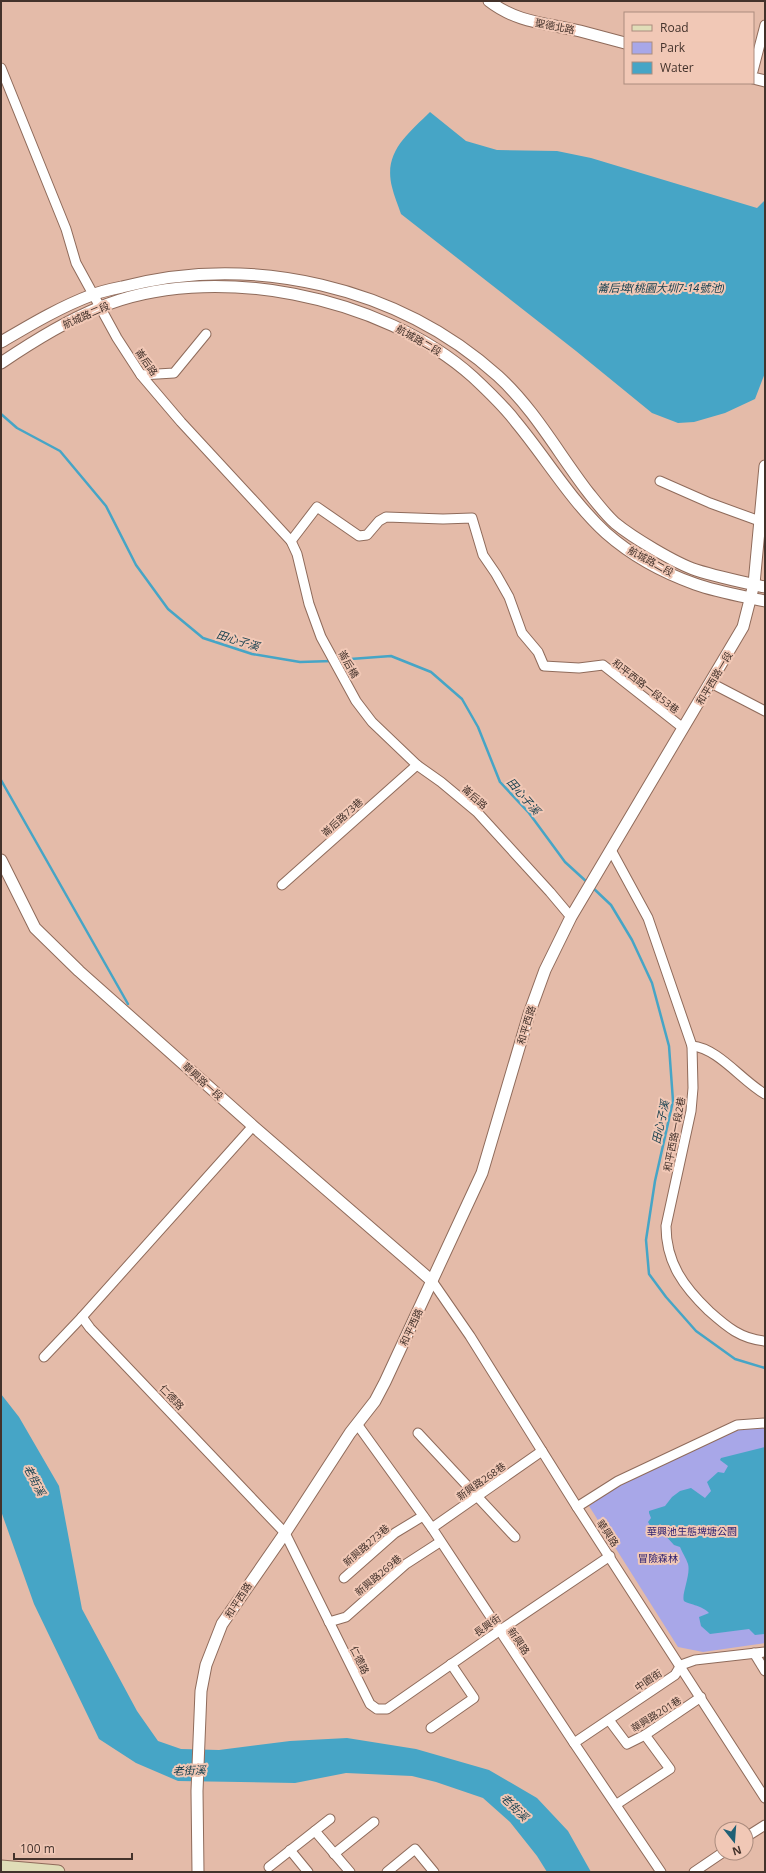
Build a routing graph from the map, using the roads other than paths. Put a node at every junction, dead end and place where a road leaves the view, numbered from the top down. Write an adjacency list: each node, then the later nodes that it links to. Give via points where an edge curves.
1 (489, 1): 3 (street, 聖德北路, via 506,12 536,24 579,31)
2 (765, 25): 4 (street)
3 (624, 43)
4 (754, 67)
5 (1, 68): 8 (street, 崙后路, via 66,229 76,263)
6 (754, 78): 7 (street)
7 (765, 81)
8 (93, 295): 9 (street, 崙后路); 11 (street, 航城路二段, via 45,317); 18 (street, 航城路二段, via 150,280 226,273 279,277 314,283 365,297 420,322 463,347 498,377 528,406 588,492 615,522 658,551 694,570)
9 (99, 307): 12 (street, 航城路二段, via 48,333); 13 (street, 崙后路); 19 (street, 航城路二段, via 170,289 220,285 289,293 333,302 391,324 424,340 451,359 495,398 607,534 634,554 695,584)
10 (206, 334): 13 (street, via 174,373)
11 (1, 342)
12 (1, 363)
13 (141, 375): 17 (street, 崙后路)
14 (765, 466): 16 (street, 和平西路一段)
15 (660, 481): 16 (street)
16 (762, 522): 18 (street, 和平西路一段)
17 (291, 541): 21 (street, 崙后路); 25 (street, 和平西路一段53巷, via 317,507 359,536 367,535 386,517 472,518 483,555 509,597 522,633 538,652 544,666 580,668 603,665)
18 (760, 586): 19 (street, 和平西路一段)
19 (751, 598): 20 (street, 航城路二段); 22 (street, 和平西路一段, via 743,627)
20 (765, 601)
21 (321, 637): 23 (street, 崙后橋)
22 (711, 683): 24 (street); 25 (street, 和平西路一段)
23 (356, 701): 26 (street, 崙后路, via 372,722)
24 (765, 711)
25 (683, 728): 27 (street, 和平西路一段)
26 (417, 765): 29 (street, 崙后路73巷); 31 (street, 崙后路, via 477,812)
27 (611, 850): 30 (street, 和平西路一段); 32 (street, 和平西路一段2巷, via 648,918)
28 (1, 860): 34 (street, 華興路一段, via 35,928 79,971)
29 (282, 885)
30 (581, 902): 31 (street, 和平西路)
31 (571, 917): 35 (street, 和平西路, via 545,970 529,1014 482,1174)
32 (692, 1046): 33 (street, via 700,1047 726,1064 750,1085); 37 (street, 和平西路一段2巷, via 691,1111 666,1226 666,1239 679,1275 690,1293 736,1334 752,1340)
33 (765, 1094)
34 (253, 1126): 35 (street, 華興路一段); 36 (street)
35 (432, 1281): 40 (street, 和平西路, via 385,1382); 42 (street, 華興路, via 470,1336)
36 (82, 1317): 38 (street); 47 (street, 仁德路)
37 (765, 1341)
38 (44, 1357)
39 (765, 1423): 44 (street, via 737,1425 618,1481)
40 (357, 1424): 45 (street, 新興路); 47 (street, 和平西路)
41 (418, 1433): 43 (street)
42 (542, 1451): 43 (street, 新興路268巷); 44 (street, 華興路)
43 (478, 1496): 46 (street, 新興路268巷); 48 (street)
44 (577, 1507): 50 (street, 華興路)
45 (424, 1516): 46 (street, 新興路); 51 (street, 新興路273巷, via 395,1533)
46 (432, 1528): 49 (street, 新興路)
47 (285, 1533): 52 (street, 仁德路); 78 (street, 和平西路, via 222,1624 206,1665 201,1691 197,1791)
48 (515, 1537)
49 (440, 1542): 52 (street, 新興路269巷, via 406,1564 346,1617); 53 (street, 新興路)
50 (610, 1556): 53 (street, 長興街); 57 (street, 華興路)
51 (344, 1578)
52 (329, 1622): 60 (street, 仁德路, via 370,1704)
53 (499, 1630): 56 (street, 長興街); 64 (street, 新興路)
54 (765, 1652): 55 (street)
55 (754, 1654): 57 (street, via 694,1660); 58 (street)
56 (451, 1664): 60 (street, 長興街, via 387,1709); 62 (street, via 474,1698)
57 (681, 1665): 59 (street, 華興路); 61 (street, 中園街, via 675,1675)
58 (765, 1671)
59 (701, 1697): 63 (street, 華興路201巷); 65 (street, 華興路)
60 (377, 1709)
61 (609, 1720): 63 (street, 華興路201巷, via 627,1744); 64 (street, 中園街)
62 (431, 1728)
63 (645, 1735): 66 (street, via 670,1769)
64 (574, 1743): 66 (street, 新興路)
65 (765, 1798)
66 (617, 1804): 83 (street, 新興路)
67 (330, 1819): 70 (street)
68 (374, 1822): 73 (street)
69 (765, 1825): 71 (street)
70 (315, 1831): 72 (street); 73 (street)
71 (754, 1832)
72 (290, 1850): 76 (street); 79 (street)
73 (334, 1854): 80 (street)
74 (714, 1858): 84 (street)
75 (1, 1867): 77 (main road)
76 (269, 1867)
77 (58, 1872)
78 (198, 1872)
79 (308, 1872)
80 (350, 1872)
81 (387, 1872): 82 (street, via 416,1849)
82 (434, 1872)
83 (661, 1872)
84 (694, 1872)

